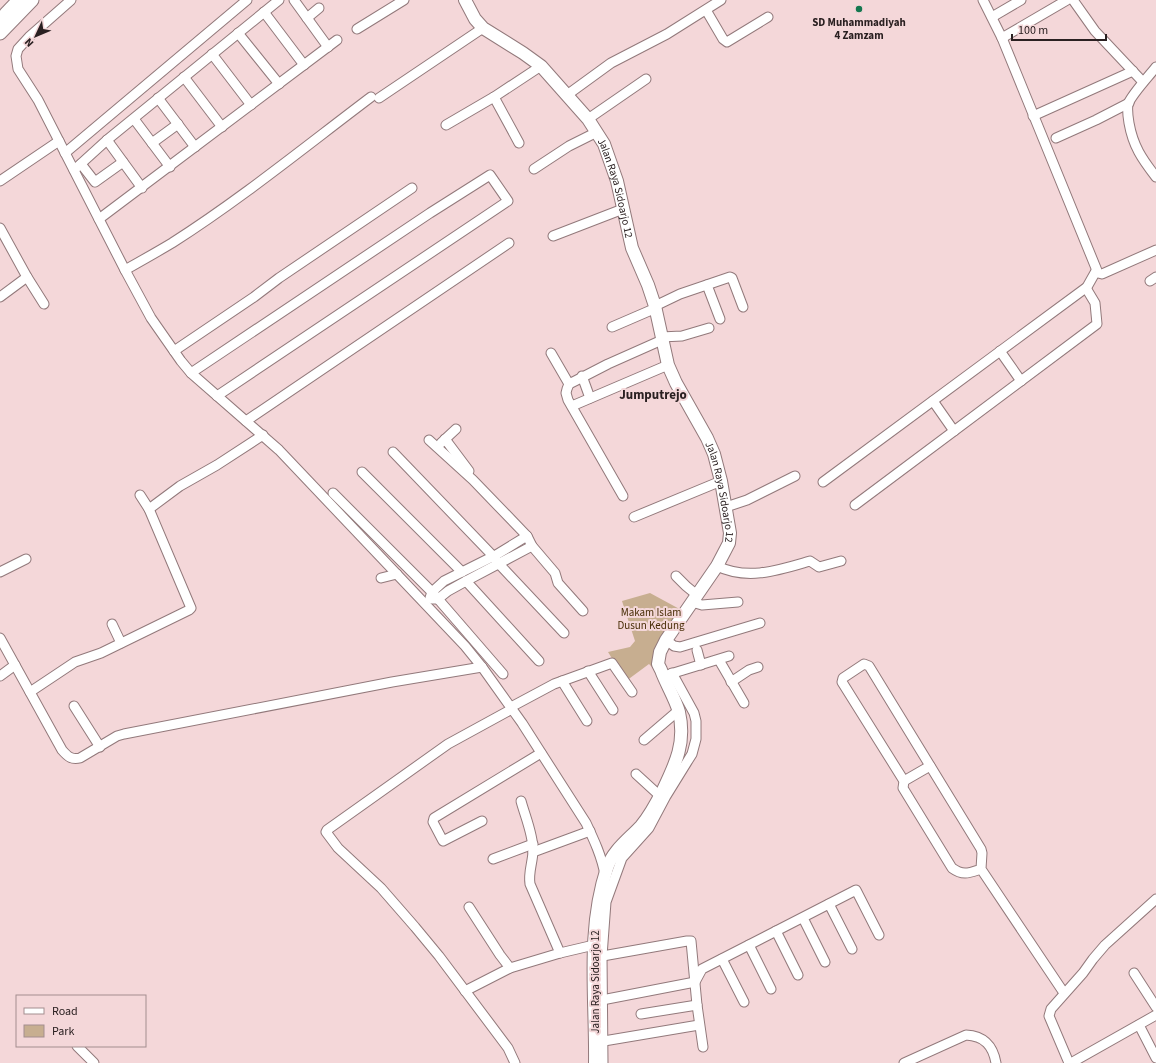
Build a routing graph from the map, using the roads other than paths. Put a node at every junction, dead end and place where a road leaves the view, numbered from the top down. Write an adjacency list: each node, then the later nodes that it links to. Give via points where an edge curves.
1 (19, 0): 19 (highway)
2 (32, 0): 22 (highway)
3 (71, 0): 49 (street, via 29,37 18,49 16,56 18,68)
4 (247, 0): 54 (street)
5 (279, 0): 15 (street)
6 (294, 0): 18 (street)
7 (404, 0): 21 (street)
8 (465, 0): 20 (main road, Jalan Raya Sidoarjo 12)
9 (721, 0): 14 (street)
10 (983, 0): 17 (street)
11 (1021, 0): 17 (street)
12 (1073, 1): 24 (street); 31 (street, via 1095,31)
13 (319, 8): 18 (street)
14 (706, 10): 16 (street, via 727,42); 36 (street, via 611,63)
15 (264, 12): 23 (street); 28 (street)
16 (768, 17)
17 (992, 17): 24 (street)
18 (307, 18): 26 (street)
19 (0, 20)
20 (483, 28): 29 (main road, Jalan Raya Sidoarjo 12); 69 (street, via 375,98 194,228)
21 (358, 29)
22 (0, 33)
23 (238, 33): 27 (street); 35 (street)
24 (1005, 36): 41 (street)
25 (337, 40): 26 (street)
26 (328, 47): 28 (street)
27 (212, 54): 32 (street); 40 (street)
28 (304, 65): 35 (street)
29 (540, 66): 36 (main road, Jalan Raya Sidoarjo 12); 37 (street)
30 (1156, 67): 34 (street)
31 (1133, 71): 34 (street); 41 (street)
32 (184, 77): 38 (street); 46 (street)
33 (646, 79): 43 (street)
34 (1143, 82): 39 (street)
35 (279, 84): 40 (street)
36 (571, 92): 43 (main road, Jalan Raya Sidoarjo 12)
37 (494, 97): 45 (street); 51 (street)
38 (158, 98): 42 (street); 44 (street)
39 (1129, 102): 48 (street); 59 (street, via 1133,142)
40 (251, 105): 46 (street)
41 (1033, 116): 70 (street)
42 (134, 119): 50 (street); 52 (street)
43 (588, 119): 47 (main road, Jalan Raya Sidoarjo 12)
44 (178, 124): 52 (street); 53 (street)
45 (446, 125)
46 (222, 127): 53 (street)
47 (597, 132): 58 (street, via 569,146); 63 (main road, Jalan Raya Sidoarjo 12, via 610,159)
48 (1056, 138)
49 (58, 140): 54 (street); 60 (street)
50 (107, 140): 55 (street); 56 (street)
51 (519, 143)
52 (152, 144): 57 (street)
53 (195, 147): 57 (street)
54 (66, 153): 56 (street)
55 (123, 162): 56 (street, via 96,182); 61 (street)
56 (78, 167): 64 (street)
57 (170, 167): 61 (street)
58 (534, 169)
59 (1156, 177)
60 (0, 181)
61 (142, 188): 64 (street)
62 (412, 188): 82 (street)
63 (623, 209): 66 (street); 76 (main road, Jalan Raya Sidoarjo 12, via 632,248)
64 (99, 219): 69 (street)
65 (0, 228): 71 (street)
66 (553, 236)
67 (509, 243): 94 (street)
68 (1156, 250): 70 (street, via 1102,274)
69 (125, 270): 82 (street, via 151,318)
70 (1096, 271): 73 (street)
71 (27, 277): 74 (street); 75 (street)
72 (707, 285): 76 (street); 77 (street, via 731,277); 78 (street)
73 (1086, 288): 83 (street); 88 (street, via 1095,303 1097,324)
74 (0, 297)
75 (44, 304)
76 (659, 305): 79 (street); 81 (main road, Jalan Raya Sidoarjo 12)
77 (743, 307)
78 (720, 319)
79 (612, 326)
80 (709, 328): 81 (street, via 682,336)
81 (664, 337): 85 (main road, Jalan Raya Sidoarjo 12); 87 (street)
82 (174, 351): 86 (street)
83 (1000, 351): 88 (street); 92 (street)
84 (552, 353): 89 (street)
85 (668, 366): 91 (street); 105 (main road, Jalan Raya Sidoarjo 12, via 712,447)
86 (191, 373): 90 (street); 90 (street, via 490,175 508,201)
87 (582, 376): 89 (street); 91 (street)
88 (1021, 381): 96 (street)
89 (569, 384): 93 (street, via 566,393)
90 (217, 396): 94 (street)
91 (590, 398): 93 (street)
92 (933, 400): 96 (street); 106 (street)
93 (572, 406): 109 (street)
94 (246, 421): 97 (street)
95 (456, 429): 98 (street)
96 (954, 431): 110 (street)
97 (263, 435): 112 (street, via 180,486); 123 (street)
98 (445, 439): 100 (street); 104 (street, via 469,470)
99 (429, 440): 100 (street)
100 (436, 446): 104 (street)
101 (393, 452): 116 (street)
102 (362, 472): 122 (street)
103 (795, 476): 111 (street)
104 (473, 480): 114 (street)
105 (721, 481): 111 (main road, Jalan Raya Sidoarjo 12); 113 (street)
106 (823, 482)
107 (333, 493): 127 (street)
108 (140, 495): 112 (street)
109 (623, 496)
110 (855, 505)
111 (729, 506): 120 (main road, Jalan Raya Sidoarjo 12, via 730,538)
112 (149, 509): 135 (street, via 191,608)
113 (634, 517)
114 (527, 536): 115 (street); 116 (street)
115 (532, 546): 119 (street); 130 (street, via 555,573 558,583)
116 (493, 556): 119 (street); 122 (street)
117 (26, 559): 121 (street)
118 (841, 561): 120 (street, via 818,567 810,561 774,572 747,574)
119 (499, 564): 126 (street); 133 (street)
120 (720, 567): 128 (main road, Jalan Raya Sidoarjo 12)
121 (0, 572)
122 (462, 572): 127 (street, via 444,581)
123 (397, 574): 125 (street); 127 (street)
124 (676, 576): 128 (street)
125 (381, 578)
126 (466, 581): 127 (street); 140 (street)
127 (431, 599): 143 (street); 146 (street)
128 (696, 602): 129 (street); 136 (main road, Jalan Raya Sidoarjo 12)
129 (738, 602)
130 (583, 611)
131 (760, 623): 136 (street, via 680,647)
132 (112, 624): 135 (street)
133 (564, 634)
134 (0, 638): 141 (street)
135 (121, 643): 151 (street, via 75,662)
136 (669, 643): 147 (main road, Jalan Raya Sidoarjo 12, via 660,652 658,661)
137 (697, 650): 142 (street)
138 (729, 656): 139 (street)
139 (719, 660): 142 (street); 150 (street)
140 (539, 661)
141 (15, 665): 148 (street); 151 (street)
142 (701, 665): 147 (street)
143 (482, 666): 155 (street); 160 (street, via 138,730 117,736)
144 (758, 667): 150 (street)
145 (588, 671): 149 (street); 152 (street, via 612,663); 156 (street)
146 (503, 674)
147 (668, 675): 157 (main road, Jalan Raya Sidoarjo 12); 169 (street, via 694,713 696,739 692,754 649,828)
148 (0, 676)
149 (562, 681): 155 (street); 158 (street)
150 (731, 682): 153 (street)
151 (30, 692): 160 (street, via 62,750 72,759 80,758)
152 (632, 692)
153 (744, 703)
154 (74, 706): 160 (street)
155 (512, 708): 161 (street); 192 (street, via 448,744 326,832 338,848 381,888 440,956)
156 (613, 710)
157 (678, 710): 159 (street); 165 (main road, Jalan Raya Sidoarjo 12, via 681,744 676,764)
158 (587, 721)
159 (644, 740)
160 (100, 747)
161 (541, 753): 167 (street, via 433,820 443,841); 168 (street)
162 (930, 766): 164 (street); 164 (street, via 869,666 864,664 843,678 842,682); 172 (street, via 981,849)
163 (636, 774): 165 (street)
164 (904, 781): 172 (street, via 903,788 952,868 964,874)
165 (660, 796): 169 (main road, Jalan Raya Sidoarjo 12)
166 (521, 801): 170 (street)
167 (482, 821)
168 (590, 831): 170 (street); 173 (street)
169 (634, 839): 173 (main road, Jalan Raya Sidoarjo 12, via 616,853); 184 (street, via 622,858 606,902)
170 (533, 848): 171 (street); 183 (street, via 530,884)
171 (492, 859)
172 (981, 869): 193 (street)
173 (605, 876): 180 (main road, Jalan Raya Sidoarjo 12)
174 (1156, 899): 193 (street, via 1105,945)
175 (829, 904): 177 (street); 179 (street, via 856,890); 182 (street)
176 (469, 908): 187 (street)
177 (803, 918): 178 (street); 186 (street)
178 (776, 932): 181 (street); 189 (street)
179 (879, 935)
180 (594, 945): 183 (street); 184 (main road, Jalan Raya Sidoarjo 12)
181 (749, 945): 185 (street); 191 (street)
182 (852, 949)
183 (560, 953): 187 (street)
184 (598, 957): 190 (street, via 689,941 692,943); 194 (street); 202 (main road, Jalan Raya Sidoarjo 12)
185 (722, 959): 190 (street, via 702,969); 195 (street)
186 (825, 962)
187 (510, 968): 192 (street)
188 (1134, 973): 197 (street)
189 (798, 975)
190 (695, 982): 194 (street); 196 (street)
191 (771, 989)
192 (465, 992): 207 (street, via 508,1048)
193 (1064, 993): 212 (street, via 1051,1009 1049,1016)
194 (602, 1000): 202 (street)
195 (744, 1002)
196 (697, 1005): 198 (street); 200 (street)
197 (1156, 1007)
198 (641, 1014)
199 (1156, 1015): 201 (street)
200 (699, 1025): 202 (street); 204 (street)
201 (1139, 1025): 205 (street); 212 (street)
202 (600, 1042): 208 (main road, Jalan Raya Sidoarjo 12); 209 (street)
203 (78, 1047): 206 (street)
204 (702, 1047)
205 (1156, 1058)
206 (94, 1063)
207 (516, 1063)
208 (595, 1063)
209 (603, 1063)
210 (904, 1063): 211 (street, via 966,1035 985,1040 994,1053)
211 (996, 1063)
212 (1070, 1063)

